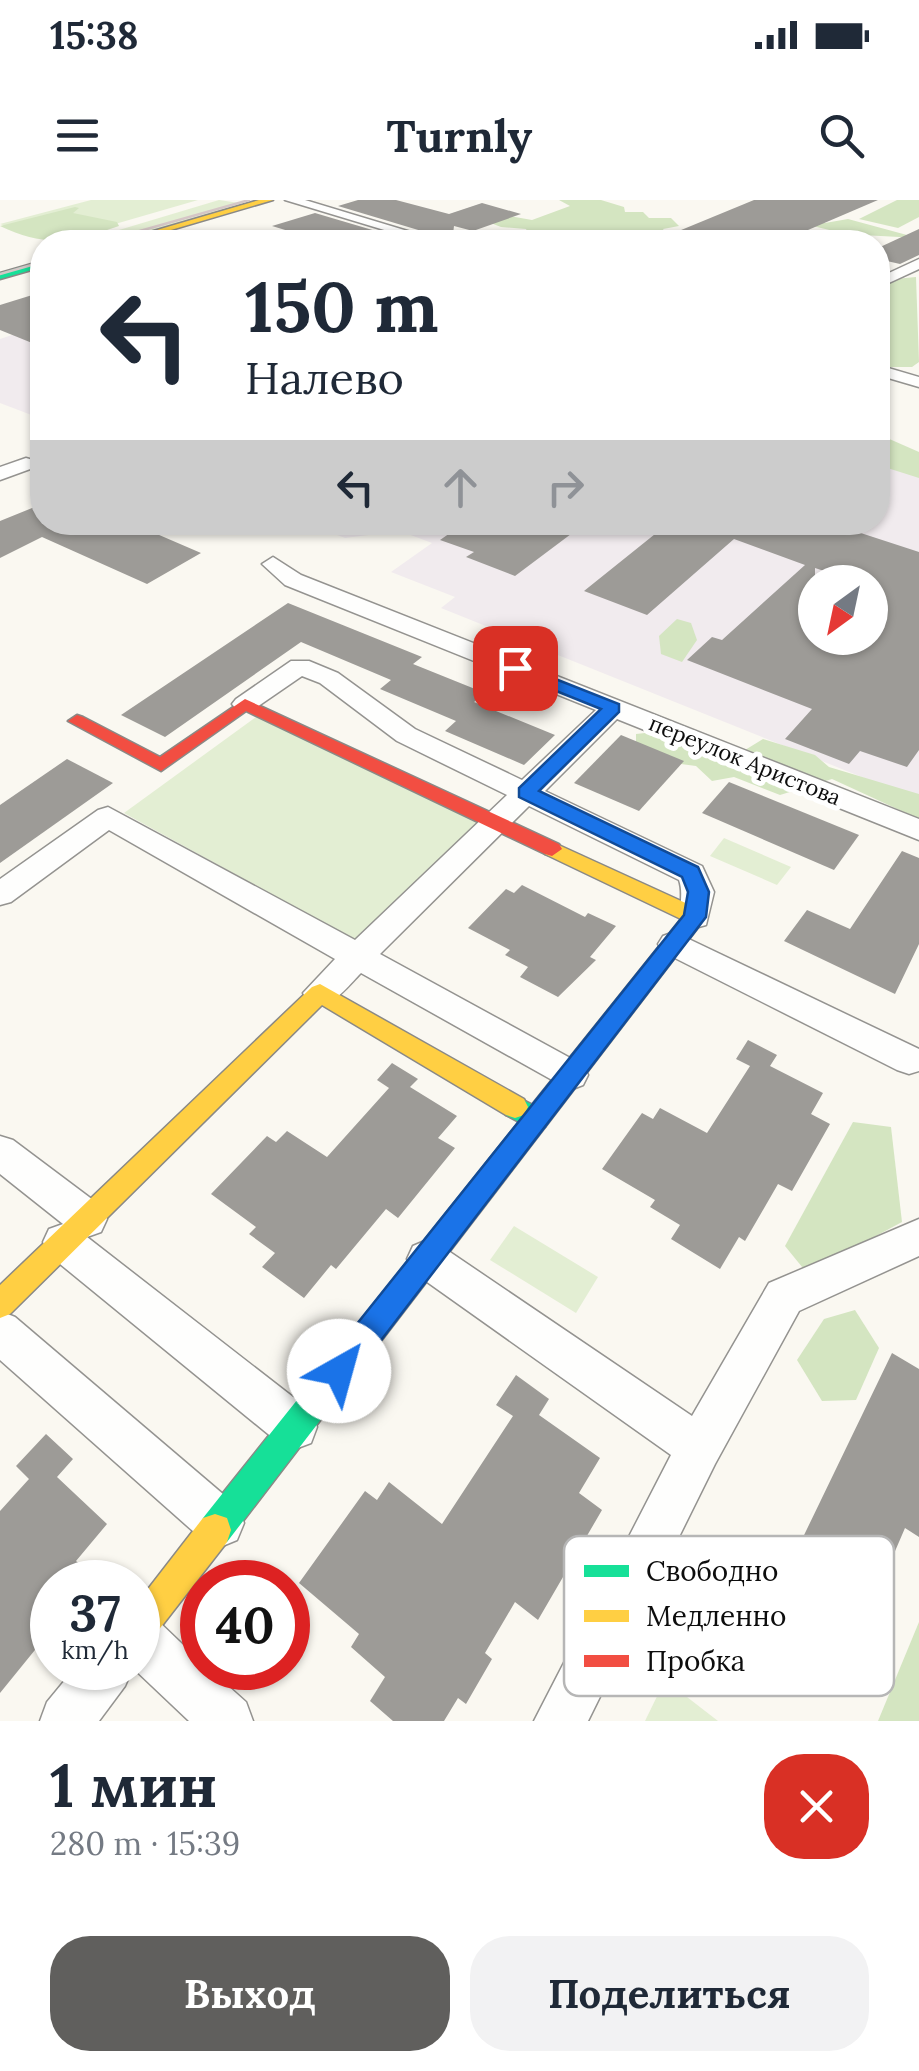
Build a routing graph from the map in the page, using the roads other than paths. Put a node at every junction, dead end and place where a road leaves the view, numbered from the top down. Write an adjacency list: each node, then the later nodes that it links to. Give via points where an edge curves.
1 (269, 200): 3 (street)
2 (291, 200): 4 (street)
3 (163, 230)
4 (395, 230)
5 (919, 263): 8 (street)
6 (30, 267): 7 (street)
7 (0, 276)
8 (890, 278)
9 (890, 374): 10 (street)
10 (919, 382)
11 (26, 464): 12 (street)
12 (0, 474)
13 (283, 572): 15 (street, переулок Аристова)
14 (245, 704): 16 (street, via 160,765); 17 (street, via 300,666 330,678 406,736); 18 (street)
15 (613, 708): 17 (street); 19 (street, переулок Аристова)
16 (77, 721)
17 (526, 793): 18 (street); 21 (street, via 691,872 698,892)
18 (496, 822): 21 (street); 23 (street)
19 (919, 830)
20 (0, 894): 23 (street, via 108,817)
21 (695, 917): 22 (street)
22 (674, 944): 25 (street); 26 (street)
23 (357, 956): 24 (street); 26 (street)
24 (320, 992): 27 (street); 29 (street)
25 (909, 1060)
26 (570, 1076): 27 (street)
27 (536, 1119): 31 (street)
28 (0, 1152): 29 (street)
29 (75, 1231): 32 (street); 34 (street)
30 (919, 1237): 35 (street, via 784,1297)
31 (427, 1259): 34 (street); 35 (street)
32 (0, 1304)
33 (0, 1332): 36 (street)
34 (295, 1427): 36 (street)
35 (699, 1448): 37 (street)
36 (220, 1524): 38 (street)
37 (654, 1536)
38 (160, 1601)
39 (160, 1658): 43 (street)
40 (91, 1690): 42 (street)
41 (573, 1696): 44 (street)
42 (66, 1721)
43 (227, 1721)
44 (560, 1721)

